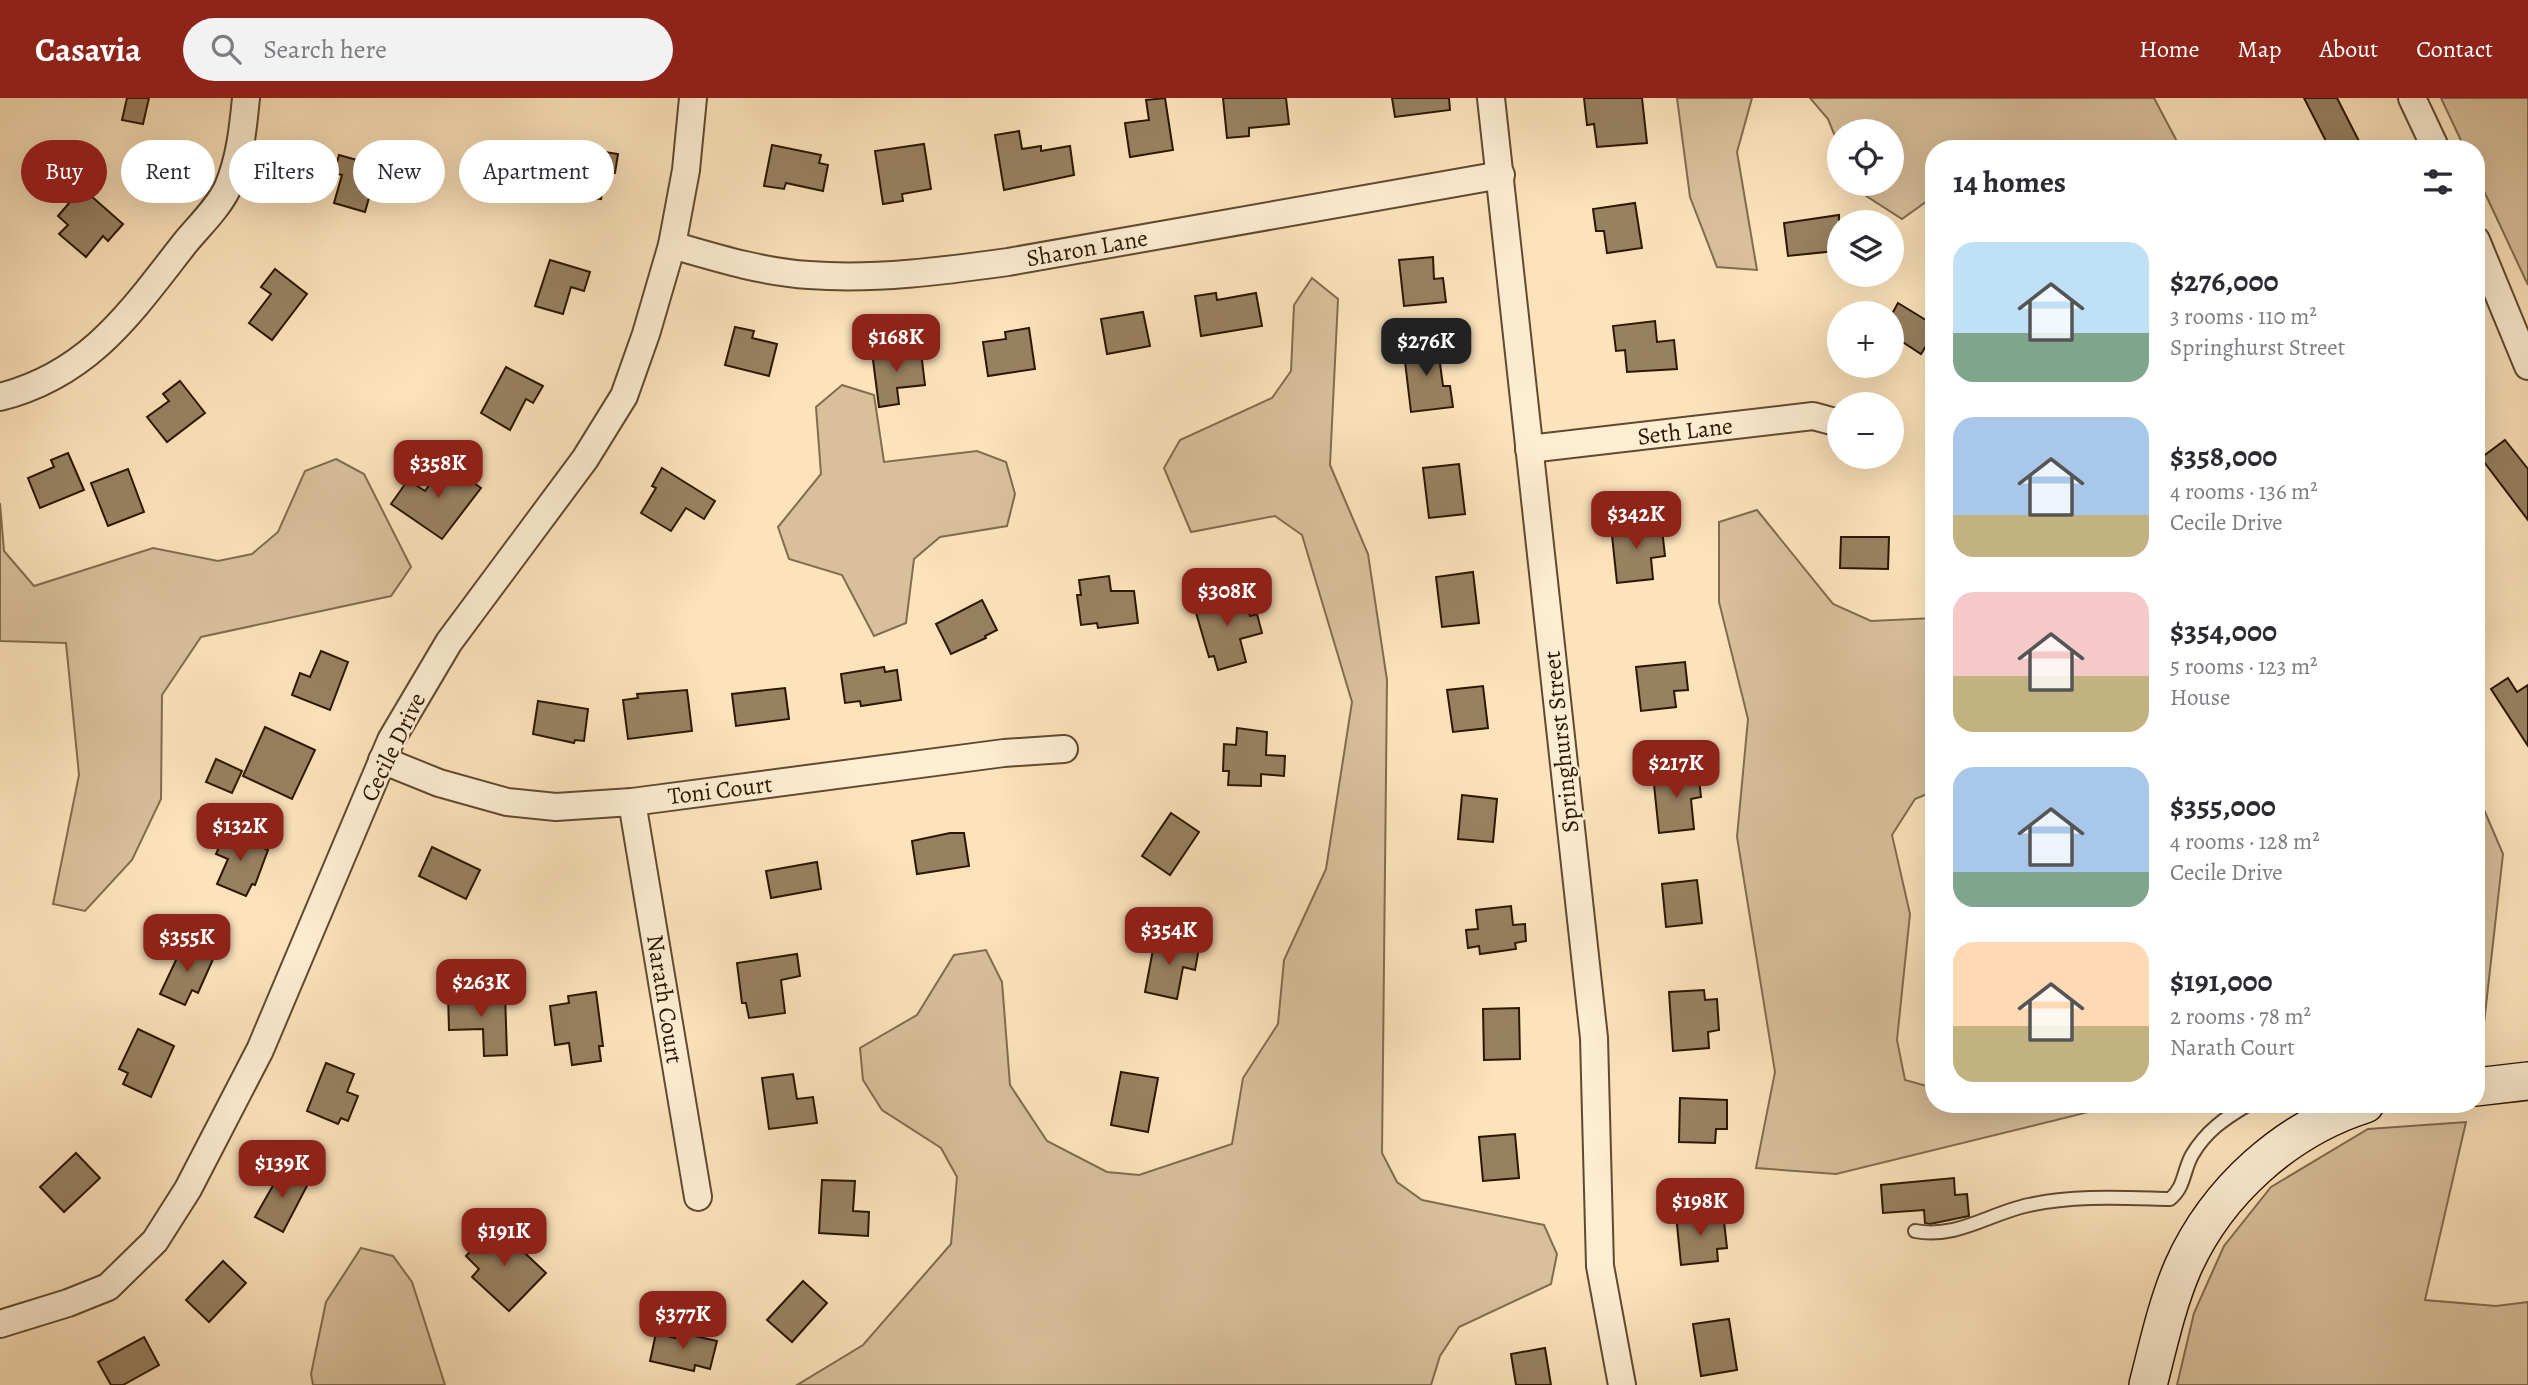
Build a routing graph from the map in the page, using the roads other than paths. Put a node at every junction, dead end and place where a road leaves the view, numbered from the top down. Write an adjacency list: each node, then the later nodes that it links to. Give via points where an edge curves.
1 (246, 98): 10 (street, via 241,146 227,190 118,328 65,372 26,391)
2 (694, 98): 7 (street, Cecile Drive)
3 (1491, 98): 6 (street, Springhurst Street)
4 (2412, 98): 5 (street)
5 (2432, 140)
6 (1501, 175): 7 (street, Sharon Lane, via 926,273 809,275 739,265); 12 (street, Springhurst Street)
7 (672, 245): 14 (street, Cecile Drive, via 624,396 585,459 449,642)
8 (2485, 262): 9 (street)
9 (2528, 366)
10 (0, 397)
11 (1827, 420): 12 (street, Seth Lane, via 1813,416)
12 (1529, 449): 23 (street, Springhurst Street, via 1594,1038 1600,1266)
13 (1064, 749): 15 (street, Toni Court)
14 (383, 760): 15 (street, Toni Court, via 439,783 507,802 556,807); 22 (street, Cecile Drive, via 260,1050 188,1189 155,1241 107,1287)
15 (632, 802): 20 (street, Narath Court)
16 (2528, 1082): 17 (street)
17 (2485, 1086)
18 (2234, 1113): 21 (lane, via 2218,1122 2191,1156 2179,1191 2170,1199 2078,1197 2026,1205 1934,1235)
19 (2337, 1113): 24 (street, via 2304,1130 2256,1165 2215,1215 2183,1266)
20 (698, 1197)
21 (1915, 1231)
22 (0, 1324)
23 (1622, 1385)
24 (2148, 1385)

